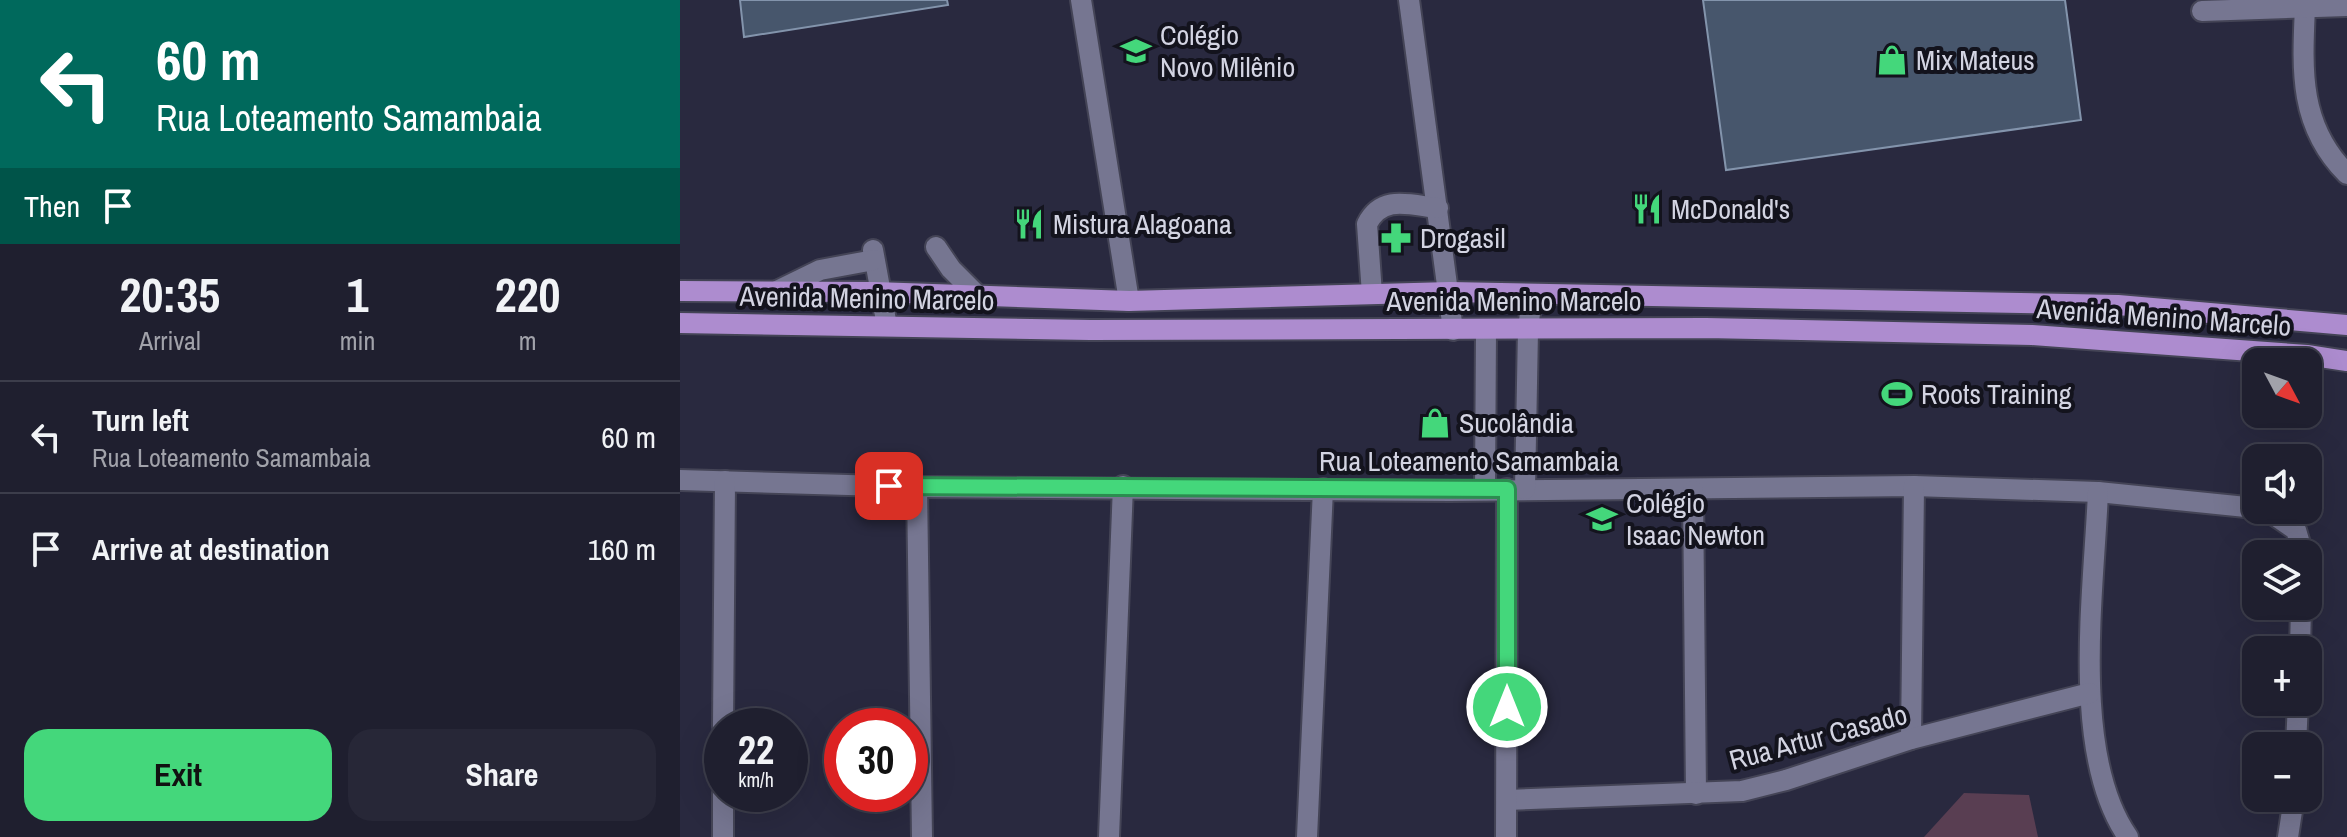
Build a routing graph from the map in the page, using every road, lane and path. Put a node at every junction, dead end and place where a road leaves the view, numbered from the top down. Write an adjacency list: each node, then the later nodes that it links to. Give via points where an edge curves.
1 (1081, 0): 16 (street)
2 (1409, 0): 7 (street)
3 (2347, 6): 4 (street)
4 (2305, 7): 5 (street); 6 (street, via 2303,51 2312,122 2322,147)
5 (2202, 11)
6 (2347, 174)
7 (1438, 208): 12 (street); 13 (street, via 1390,203 1372,214 1367,224)
8 (936, 247): 14 (street)
9 (680, 291): 10 (main road, Avenida Menino Marcelo)
10 (777, 291): 11 (main road, Avenida Menino Marcelo); 11 (street, via 820,270 874,255)
11 (882, 292): 14 (main road, Avenida Menino Marcelo); 19 (street)
12 (1450, 292): 13 (main road, Avenida Menino Marcelo); 15 (main road, Avenida Menino Marcelo); 20 (street)
13 (1372, 294): 16 (main road, Avenida Menino Marcelo)
14 (977, 295): 16 (main road, Avenida Menino Marcelo)
15 (1532, 296): 18 (main road, Avenida Menino Marcelo, via 2118,305); 22 (street)
16 (1129, 301)
17 (680, 323): 19 (main road, Avenida Menino Marcelo)
18 (2347, 325)
19 (887, 326): 20 (main road, Avenida Menino Marcelo)
20 (1453, 330): 21 (main road, Avenida Menino Marcelo)
21 (1486, 330): 22 (main road, Avenida Menino Marcelo); 30 (street)
22 (1528, 330): 23 (main road, Avenida Menino Marcelo, via 2032,335); 31 (street)
23 (2347, 361)
24 (680, 480): 25 (street, Rua Loteamento Samambaia)
25 (725, 481): 28 (street, Rua Loteamento Samambaia); 38 (street)
26 (1123, 486): 28 (street, Rua Loteamento Samambaia); 29 (street, Rua Loteamento Samambaia); 46 (street)
27 (1914, 486): 32 (street, Rua Loteamento Samambaia); 33 (street, Rua Loteamento Samambaia); 39 (street)
28 (917, 487): 45 (street)
29 (1323, 489): 30 (street, Rua Loteamento Samambaia); 47 (street)
30 (1485, 489): 31 (street, Rua Loteamento Samambaia)
31 (1516, 489): 32 (street, Rua Loteamento Samambaia); 41 (street)
32 (1693, 491): 40 (street)
33 (2098, 492): 34 (street, Rua Loteamento Samambaia); 37 (street)
34 (2242, 507)
35 (2287, 524): 36 (street)
36 (2299, 540)
37 (2090, 693): 39 (street, Rua Artur Casado); 49 (street, via 2100,773 2109,804)
38 (723, 708)
39 (1911, 739): 40 (street, Rua Artur Casado, via 1786,780 1742,791)
40 (1696, 794): 41 (street, Rua Artur Casado)
41 (1507, 800): 48 (street)
42 (723, 812): 44 (street)
43 (2292, 812): 50 (street)
44 (723, 837)
45 (922, 837)
46 (1109, 837)
47 (1307, 837)
48 (1506, 837)
49 (2128, 837)
50 (2288, 837)

